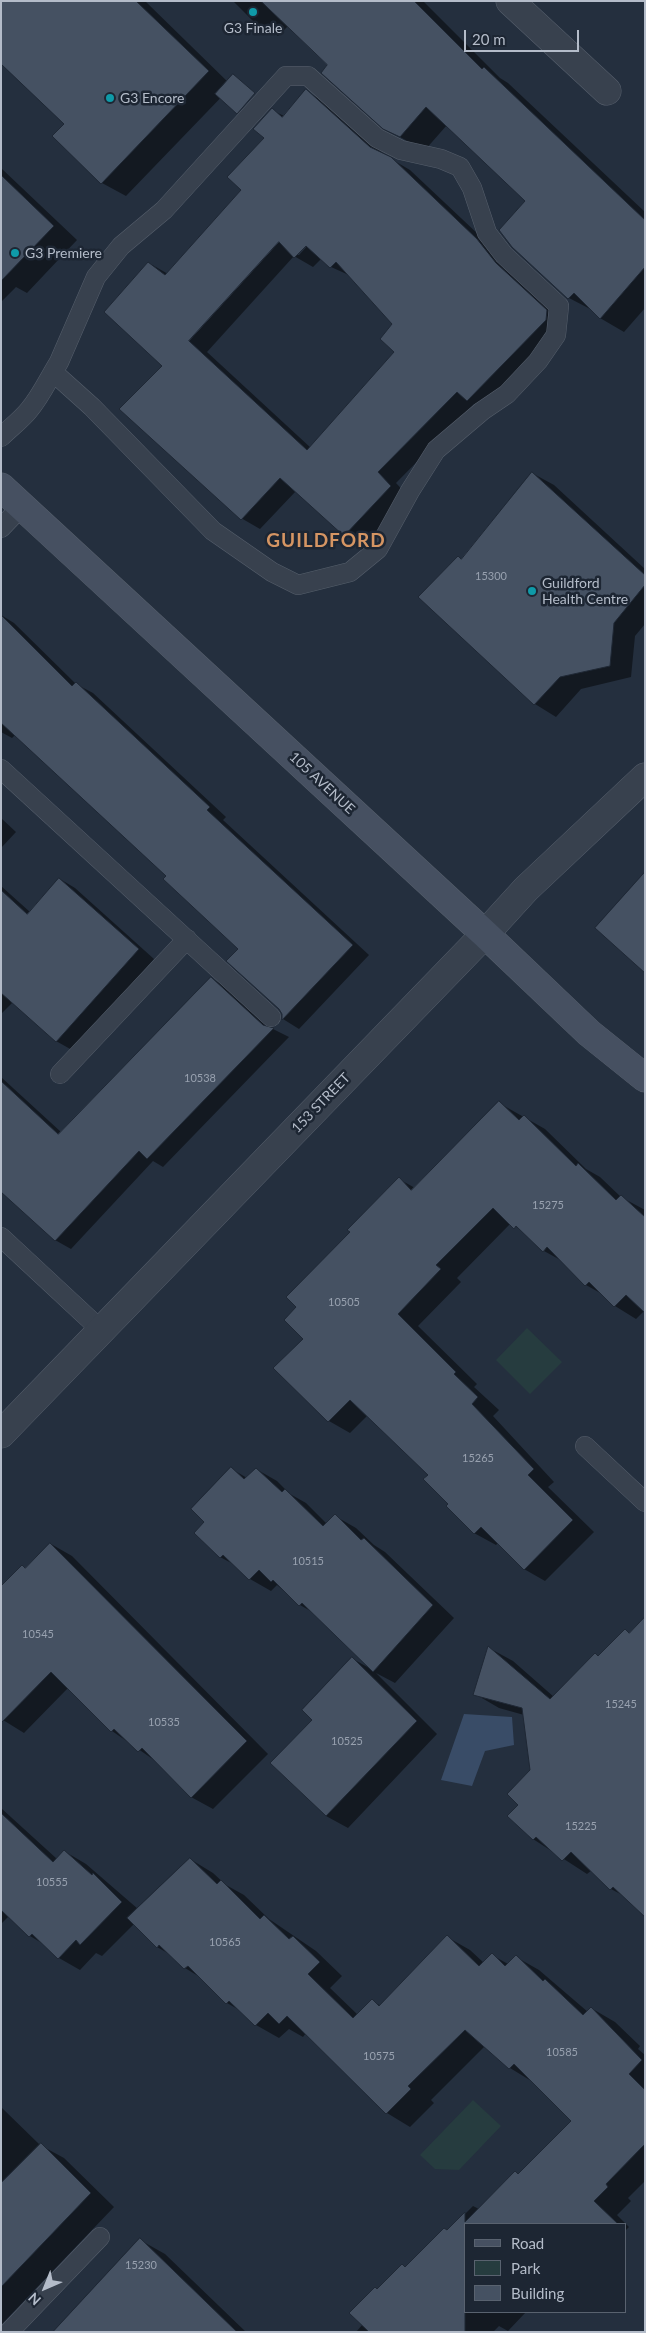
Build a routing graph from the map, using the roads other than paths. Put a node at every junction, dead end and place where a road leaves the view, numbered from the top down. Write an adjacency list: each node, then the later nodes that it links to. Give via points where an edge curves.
1 (510, 1): 2 (street)
2 (607, 91)
3 (53, 372): 3 (lane, via 96,277 121,246 164,210 286,76 308,76 377,138 400,150 441,159 460,167 472,188 487,233 504,255 559,306 556,335 538,361 508,394 482,411 436,450 378,549 350,572 298,585 272,572 213,531 92,406); 4 (lane, via 30,410)
4 (1, 437)
5 (1, 487): 6 (street, 105 AVENUE)
6 (22, 506): 7 (lane); 10 (street, 105 AVENUE)
7 (1, 528)
8 (1, 769): 11 (lane)
9 (645, 777): 10 (street, 153 STREET, via 526,889)
10 (485, 934): 14 (street, 105 AVENUE, via 589,1033); 16 (street, 153 STREET)
11 (187, 939): 12 (lane); 13 (lane)
12 (272, 1017)
13 (60, 1074)
14 (645, 1078)
15 (1, 1238): 16 (lane)
16 (101, 1330): 17 (street, 153 STREET)
17 (1, 1434)
18 (586, 1446): 19 (lane)
19 (645, 1502)
20 (100, 2237): 21 (lane)
21 (9, 2332)

